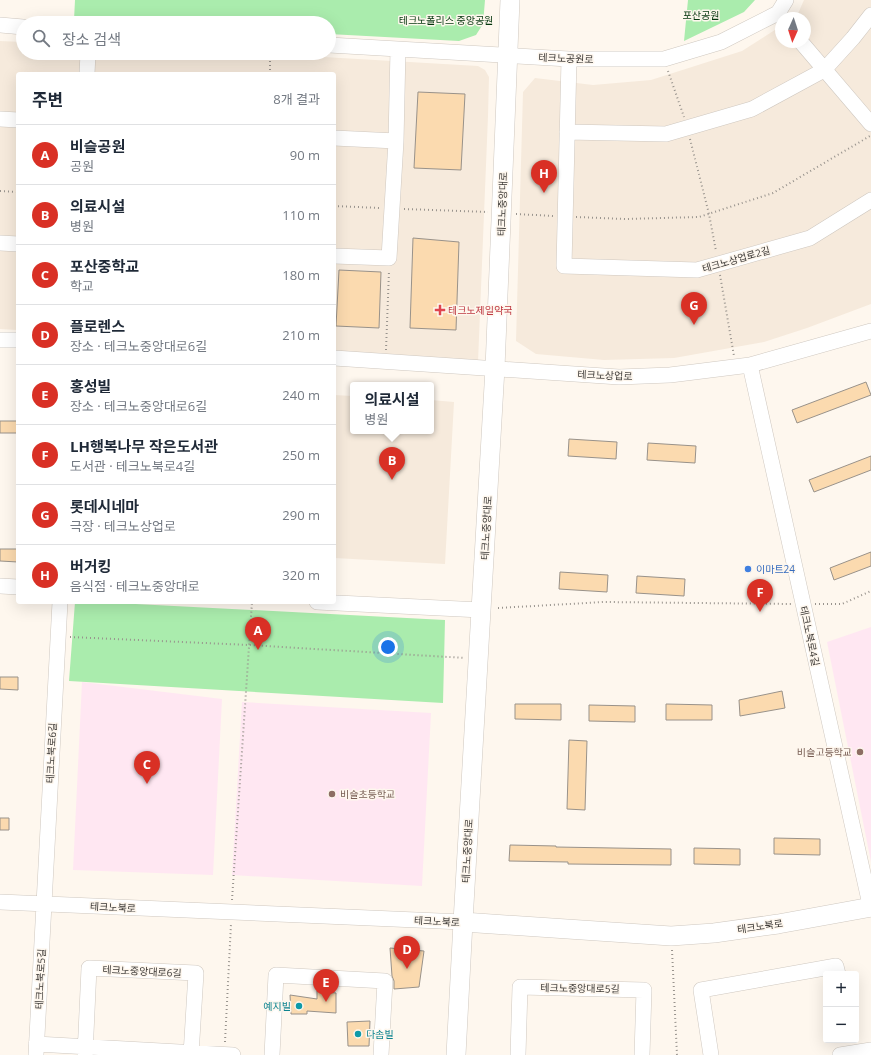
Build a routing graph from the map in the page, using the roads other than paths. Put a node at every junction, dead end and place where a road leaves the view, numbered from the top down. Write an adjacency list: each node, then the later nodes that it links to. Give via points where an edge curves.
1 (510, 0): 11 (main road, 테크노중앙대로)
2 (786, 0): 3 (street, 테크노공원로)
3 (782, 12)
4 (871, 15): 14 (street)
5 (775, 18): 12 (street, 테크노공원로, via 721,42 664,59)
6 (0, 25): 7 (street)
7 (16, 26)
8 (336, 45): 10 (street, 테크노공원로)
9 (806, 48): 14 (street)
10 (398, 49): 11 (street, 테크노공원로); 21 (street)
11 (508, 55): 12 (street, 테크노공원로); 31 (main road, 테크노중앙대로)
12 (568, 58): 19 (street)
13 (88, 60): 15 (street)
14 (824, 70): 18 (street); 19 (street, via 752,109 666,134)
15 (87, 72)
16 (0, 119): 17 (street)
17 (16, 120)
18 (871, 124)
19 (567, 132): 22 (street, 테크노상업로2길, via 564,266 697,270 810,238)
20 (336, 138): 21 (street)
21 (396, 141): 25 (street, via 389,258)
22 (871, 200)
23 (0, 243): 24 (street)
24 (16, 244)
25 (336, 256)
26 (871, 332): 30 (street, 테크노상업로)
27 (0, 340): 28 (street)
28 (16, 340)
29 (336, 358): 31 (street, 테크노상업로)
30 (743, 366): 31 (street, 테크노상업로, via 670,375 619,377); 39 (street, 테크노북로4길)
31 (495, 368): 36 (main road, 테크노중앙대로)
32 (0, 586): 33 (street)
33 (16, 587)
34 (336, 603): 36 (street)
35 (60, 604): 38 (street, 테크노북로6길)
36 (490, 609): 40 (main road, 테크노중앙대로, via 478,659)
37 (0, 902): 38 (street, 테크노북로)
38 (43, 904): 40 (street, 테크노북로); 42 (street, 테크노북로5길)
39 (871, 908): 40 (main road, 테크노북로, via 729,931 671,936)
40 (463, 922): 51 (main road, 테크노중앙대로)
41 (837, 971): 54 (street, via 836,966 701,990)
42 (36, 1049): 44 (street)
43 (871, 1050): 45 (street)
44 (85, 1051): 46 (street); 46 (street, 테크노중앙대로6길, via 88,968 196,973)
45 (848, 1051)
46 (191, 1054): 47 (street)
47 (224, 1054): 48 (street)
48 (234, 1055)
49 (272, 1055): 50 (street, via 276,975 385,981)
50 (381, 1055)
51 (456, 1055)
52 (518, 1055): 53 (street, 테크노중앙대로5길, via 520,987 644,990)
53 (642, 1055)
54 (711, 1055)

